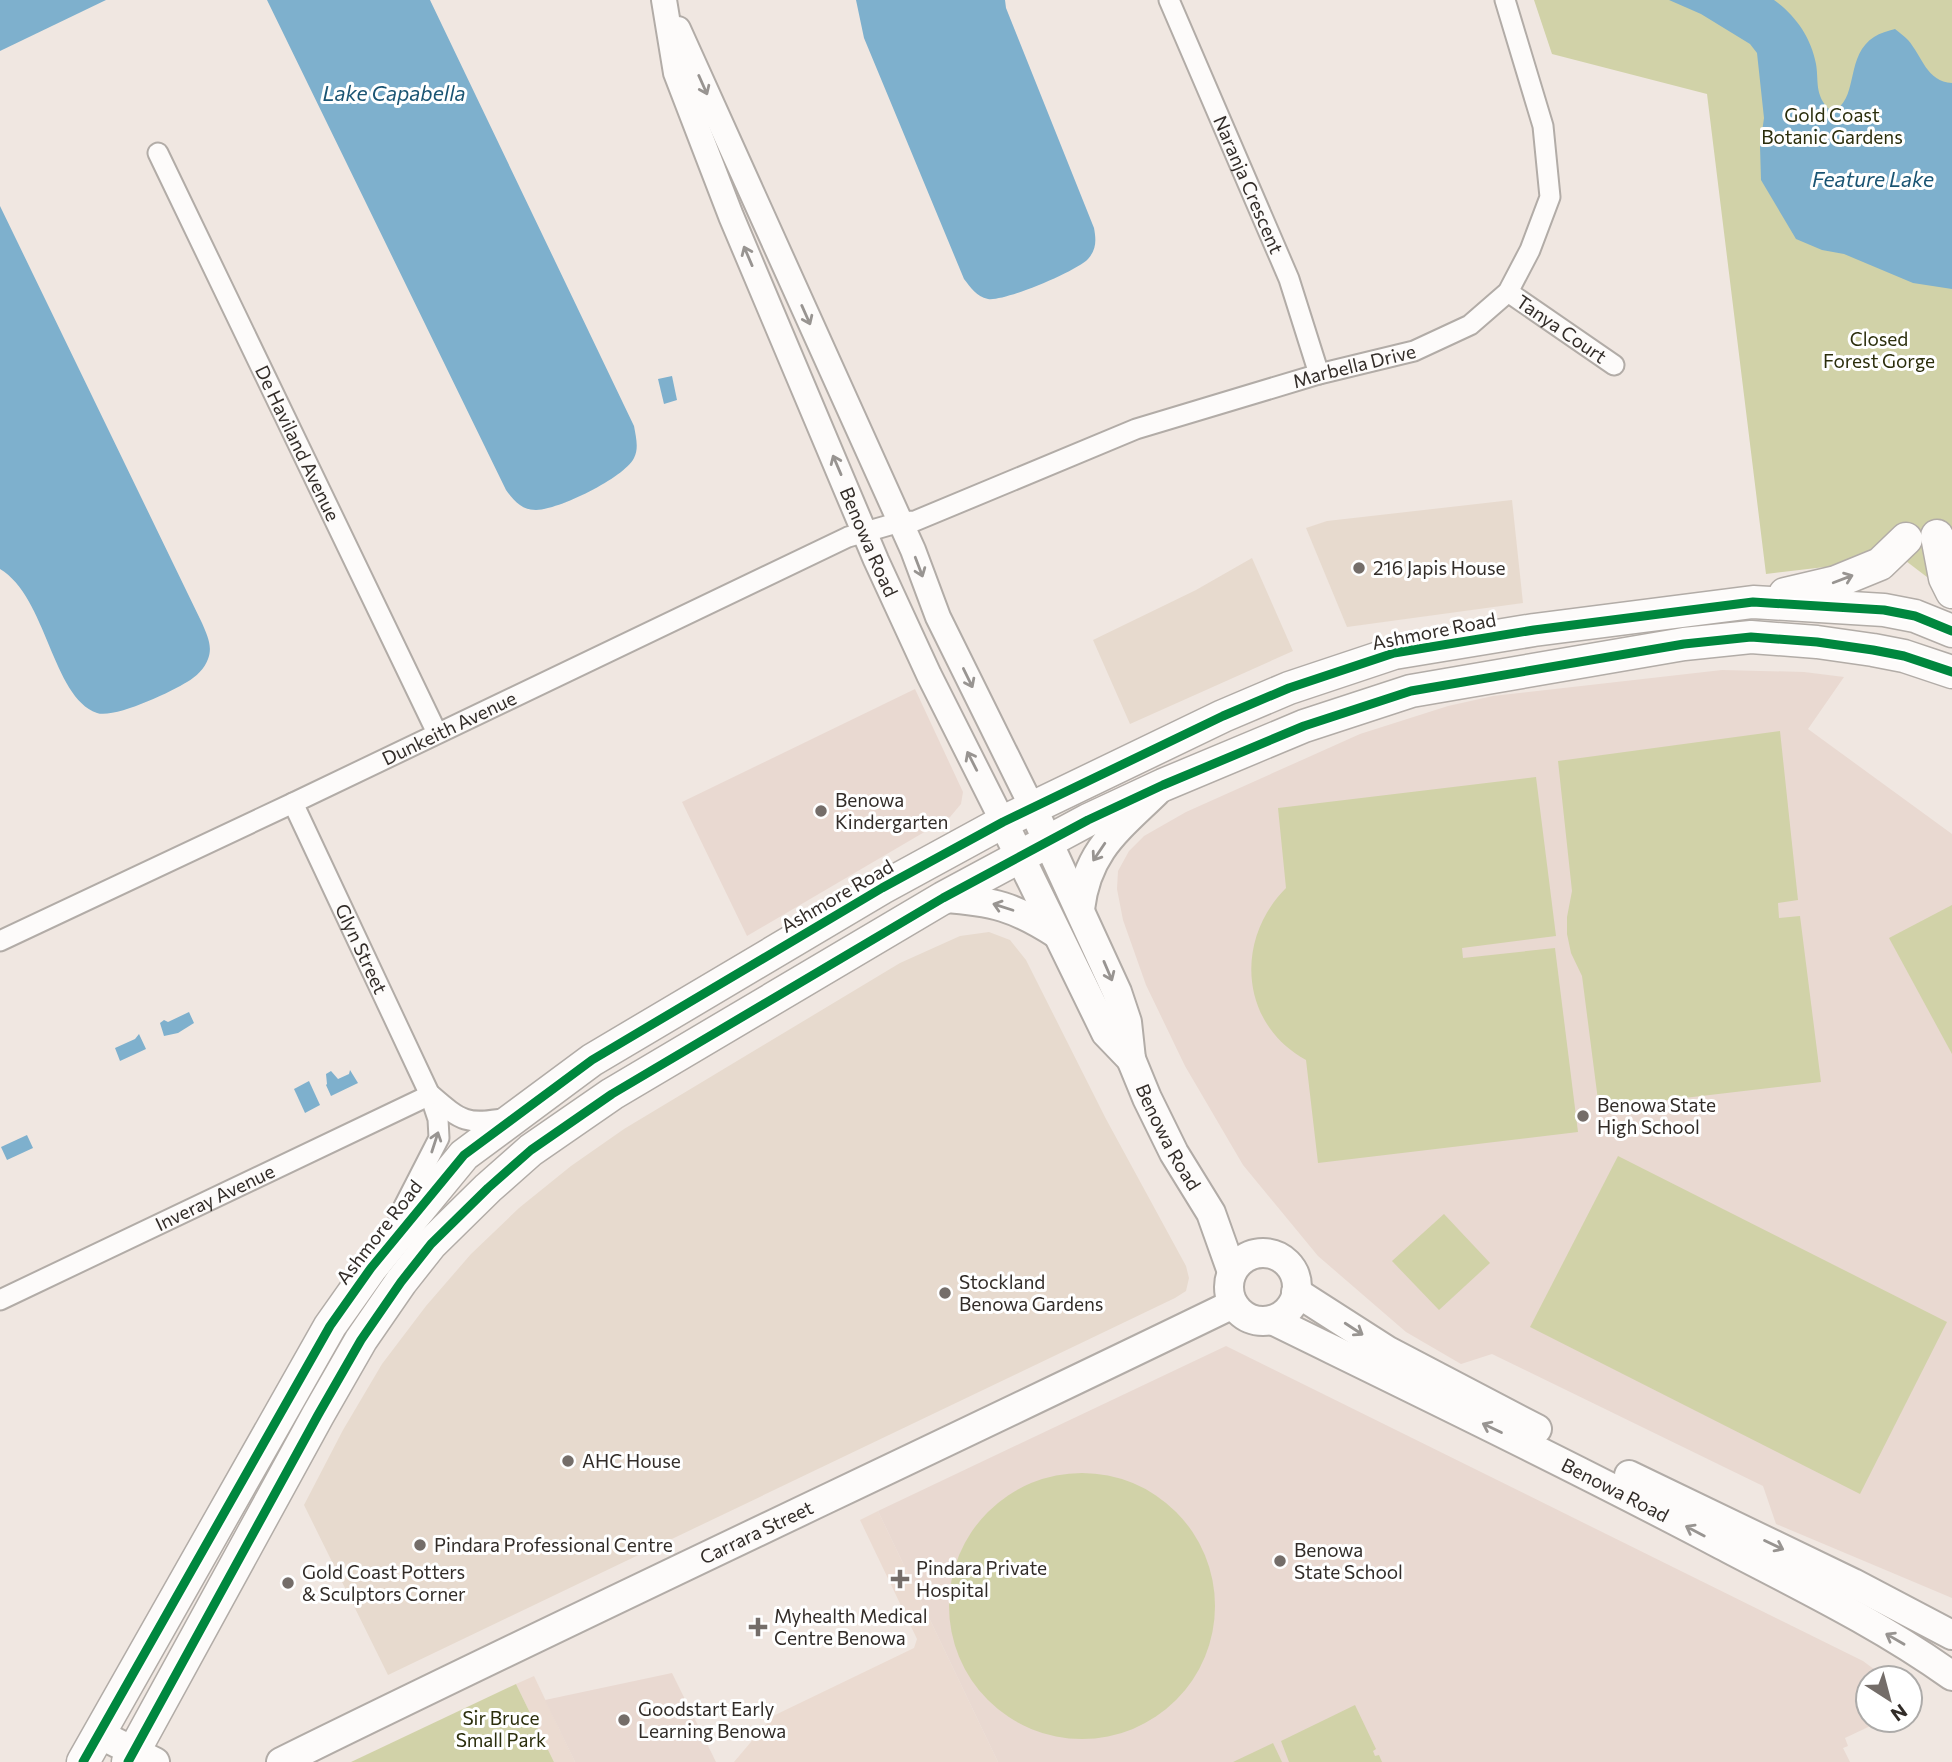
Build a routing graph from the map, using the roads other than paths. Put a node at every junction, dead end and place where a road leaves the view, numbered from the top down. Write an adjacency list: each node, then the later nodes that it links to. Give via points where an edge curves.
1 (664, 0): 8 (street, Benowa Road, one-way to 8); 9 (street, Benowa Road, one-way to 1, via 676,73)
2 (1169, 0): 7 (street, Naranja Crescent, via 1289,279)
3 (1505, 0): 5 (street, Marbella Drive, via 1543,126 1550,197 1530,250)
4 (158, 153): 16 (street, De Haviland Avenue)
5 (1507, 292): 6 (street, Tanya Court); 7 (street, Marbella Drive, via 1470,325 1414,351)
6 (1614, 365)
7 (1319, 374): 8 (street, Marbella Drive, via 1136,429 915,521)
8 (900, 522): 9 (street, Dunkeith Avenue); 19 (street, Benowa Road, one-way to 19, via 938,617)
9 (864, 531): 16 (street, Dunkeith Avenue); 20 (street, Benowa Road, one-way to 9)
10 (1937, 536): 12 (main road)
11 (1906, 539): 13 (main road, one-way to 11, via 1836,582 1880,564)
12 (1952, 592)
13 (1754, 602): 14 (main road, Ashmore Road, via 1884,610); 19 (main road, Ashmore Road, via 1394,653 1234,711)
14 (1952, 631)
15 (1952, 672): 17 (main road, via 1904,656 1817,642 1751,637 1684,644 1411,691 1304,726)
16 (437, 733): 18 (street, Dunkeith Avenue)
17 (1163, 785): 21 (main road); 24 (main road, one-way to 24, via 1094,859 1083,884)
18 (293, 803): 26 (street, Dunkeith Avenue); 28 (street, Glyn Street)
19 (1032, 807): 20 (main road, Ashmore Road); 21 (main road, Benowa Road)
20 (1003, 822): 22 (main road, Benowa Road); 29 (main road, Ashmore Road, via 882,888 592,1060)
21 (1048, 841): 22 (main road); 24 (main road, Benowa Road)
22 (1019, 858): 23 (main road); 25 (main road, Benowa Road)
23 (943, 898): 25 (main road, one-way to 23, via 1029,916 985,901); 39 (main road, via 612,1094 531,1150 431,1244 361,1340 271,1499)
24 (1080, 909): 27 (main road, Benowa Road, one-way to 27, via 1117,992 1127,1022)
25 (1057, 934): 27 (main road, Benowa Road, via 1106,1033)
26 (0, 941)
27 (1131, 1059): 30 (main road, Benowa Road, via 1161,1126)
28 (430, 1095): 29 (street, Glyn Street, via 457,1117 479,1123); 31 (street, Glyn Street, one-way to 28, via 439,1138); 33 (street, Inveray Avenue)
29 (513, 1117): 31 (main road, Ashmore Road, via 464,1154)
30 (1241, 1263): 32 (main road, via 1270,1253 1288,1263 1297,1281); 34 (main road, via 1228,1282)
31 (371, 1268): 38 (main road, Ashmore Road, via 330,1325)
32 (1296, 1292): 35 (main road, via 1288,1309); 36 (main road, Benowa Road, one-way to 36, via 1388,1351 1479,1399)
33 (0, 1300)
34 (1233, 1304): 35 (main road, via 1250,1319); 41 (main road, Carrara Street)
35 (1272, 1320): 37 (main road, Benowa Road, one-way to 35, via 1839,1606 1633,1498)
36 (1952, 1635)
37 (1952, 1676)
38 (99, 1734): 39 (main road); 40 (main road, Ashmore Road)
39 (139, 1759)
40 (83, 1762)
41 (281, 1762)

